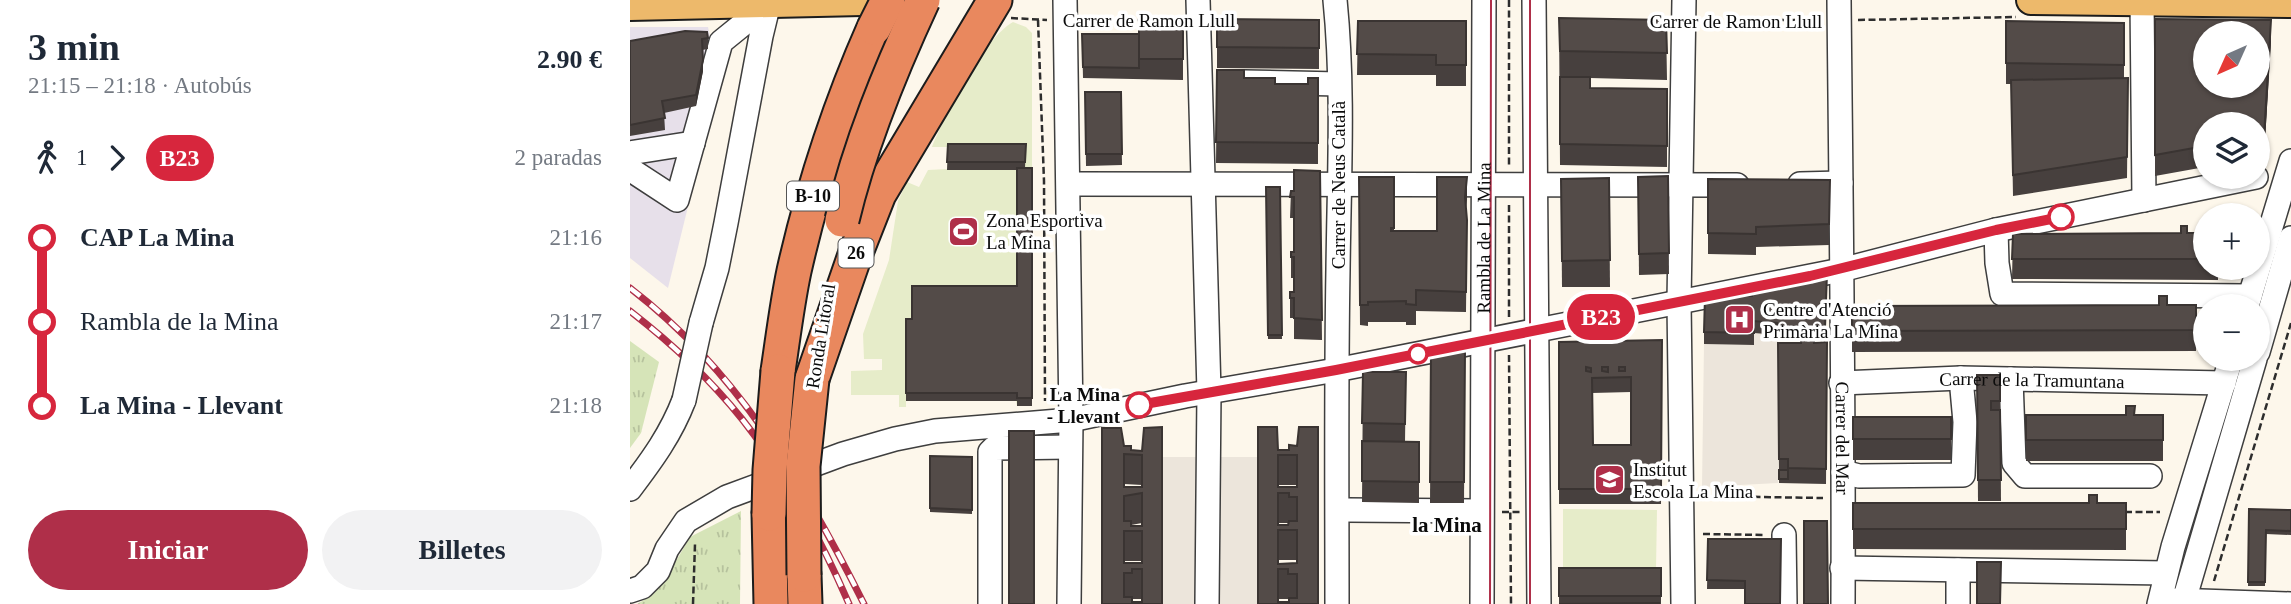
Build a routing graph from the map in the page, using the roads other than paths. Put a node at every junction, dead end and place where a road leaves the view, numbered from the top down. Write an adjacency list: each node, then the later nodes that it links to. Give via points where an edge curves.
1 (907, 0): 6 (main road)
2 (923, 0): 47 (highway, Ronda Litoral / B-10, bridge, via 889,75 846,200)
3 (1335, 0): 18 (street, Carrer de Neus Català)
4 (1484, 0): 27 (street, Rambla de La Mina)
5 (1534, 0): 28 (street)
6 (787, 1): 9 (main road); 19 (street, via 721,42); 56 (street, bridge, via 761,36 722,246 684,400 651,464)
7 (2142, 1): 8 (main road); 10 (main road); 31 (street)
8 (2291, 3)
9 (630, 6)
10 (2028, 8)
11 (1198, 9): 17 (street)
12 (1684, 10): 29 (street)
13 (1839, 10): 23 (street, Carrer del Mar)
14 (1065, 11): 24 (street)
15 (881, 14): 66 (highway, Ronda Litoral / B-10, bridge, via 834,128 794,273 778,371 770,470)
16 (987, 14): 47 (highway, 26, via 879,194)
17 (1200, 81): 18 (street); 25 (street)
18 (1339, 84): 26 (street, Carrer de Neus Català)
19 (693, 143): 20 (street); 20 (street, via 677,200)
20 (632, 162)
21 (2290, 167): 22 (street); 35 (street)
22 (2270, 173)
23 (1841, 183): 29 (street); 34 (street, Carrer del Mar)
24 (1069, 184): 25 (street); 52 (street)
25 (1203, 184): 26 (street); 51 (street)
26 (1339, 185): 27 (street); 43 (street, Carrer de Neus Català)
27 (1482, 185): 28 (street); 40 (street, Rambla de La Mina)
28 (1536, 187): 29 (street); 39 (street)
29 (1681, 187): 37 (street)
30 (2198, 189): 31 (street)
31 (2144, 200): 32 (street)
32 (1996, 230): 34 (street); 36 (street, via 2002,294)
33 (2291, 238): 38 (street)
34 (1841, 270): 37 (street); 42 (street, Carrer del Mar)
35 (2251, 294)
36 (2193, 299)
37 (1679, 302): 39 (street); 73 (street)
38 (2270, 311)
39 (1536, 329): 40 (street); 72 (street)
40 (1482, 341): 43 (street); 71 (street, Rambla de La Mina)
41 (1816, 348): 42 (street)
42 (1841, 348): 49 (street, Carrer del Mar)
43 (1336, 370): 51 (street); 70 (street, Carrer de Neus Català)
44 (2228, 371): 50 (street)
45 (2251, 371): 65 (street)
46 (1961, 378): 48 (street, Carrer de la Tramuntana); 49 (street, Carrer de la Tramuntana); 54 (street, via 1963,475 1859,476)
47 (812, 379): 63 (highway, Ronda Litoral / B-10, bridge, via 803,466)
48 (2011, 379): 50 (street, Carrer de la Tramuntana); 55 (street, via 2014,463 2025,476)
49 (1841, 383): 54 (street, Carrer del Mar)
50 (2224, 383): 62 (street)
51 (1209, 391): 52 (street); 69 (street)
52 (1071, 420): 53 (street); 64 (street, via 935,431 895,439 727,497 686,521 657,571 642,587)
53 (1070, 447): 67 (street, via 994,448 989,452); 68 (street)
54 (1843, 472): 60 (street, Carrer del Mar)
55 (2150, 476)
56 (630, 489)
57 (1348, 510): 58 (street)
58 (1489, 512)
59 (1784, 535): 74 (street)
60 (1842, 568): 61 (street); 75 (street, Carrer del Mar)
61 (1958, 570): 62 (street); 76 (street)
62 (2166, 573): 65 (street)
63 (805, 590)
64 (630, 591)
65 (2171, 602): 77 (street)
66 (771, 604)
67 (990, 604)
68 (1069, 604)
69 (1207, 604)
70 (1337, 604)
71 (1482, 604)
72 (1539, 604)
73 (1683, 604)
74 (1786, 604)
75 (1843, 604)
76 (1958, 604)
77 (2291, 604)

